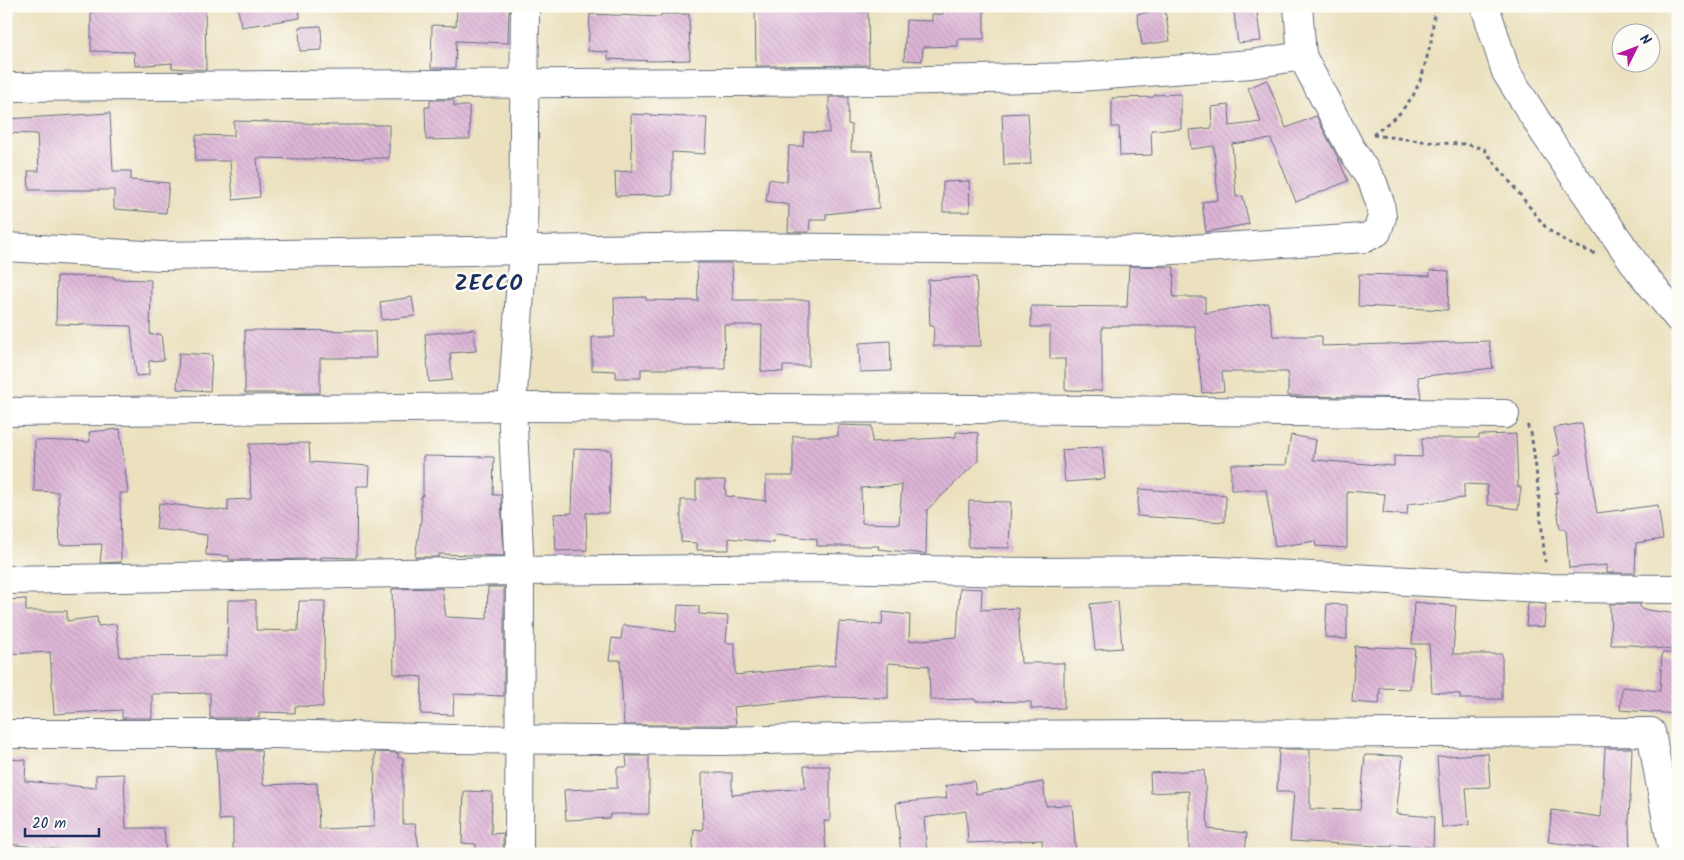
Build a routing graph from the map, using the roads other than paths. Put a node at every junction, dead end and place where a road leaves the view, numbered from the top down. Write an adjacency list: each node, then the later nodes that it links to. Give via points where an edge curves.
1 (525, 6): 5 (street)
2 (1298, 6): 4 (street)
3 (1485, 6): 9 (street, via 1506,72 1639,270)
4 (1302, 56): 5 (street, via 1251,64 1079,77); 8 (street, via 1362,141 1382,217 1377,232 1366,238 1157,251 719,247)
5 (525, 82): 6 (street); 8 (street)
6 (6, 87)
7 (6, 247): 8 (street, via 161,256)
8 (524, 250): 10 (street)
9 (1678, 318)
10 (512, 407): 11 (street); 12 (street); 13 (street)
11 (6, 412)
12 (1505, 414)
13 (520, 571): 14 (street); 15 (street, via 823,568 1216,571 1544,588); 17 (street)
14 (6, 580)
15 (1678, 589)
16 (6, 734): 17 (street, via 276,734)
17 (520, 740): 18 (street); 19 (street, via 1651,732)
18 (519, 854)
19 (1673, 854)

